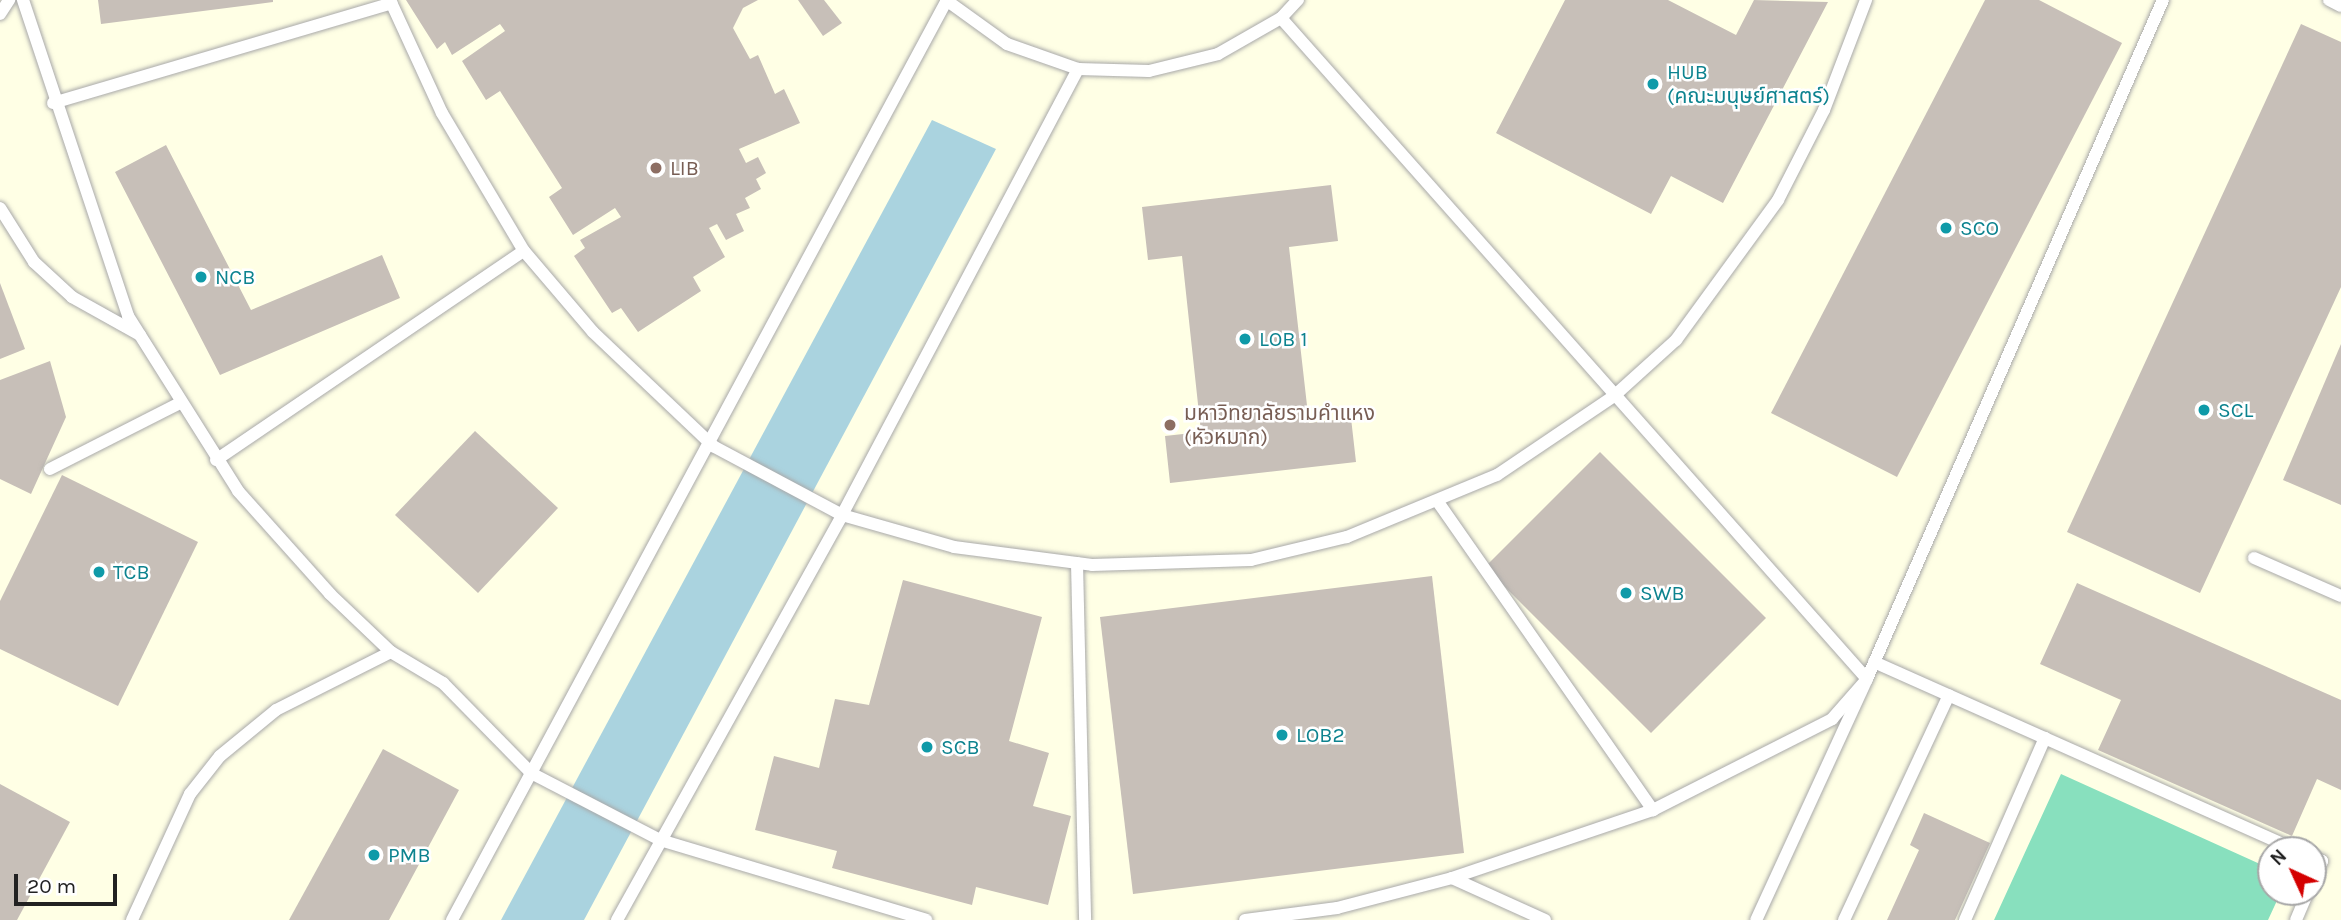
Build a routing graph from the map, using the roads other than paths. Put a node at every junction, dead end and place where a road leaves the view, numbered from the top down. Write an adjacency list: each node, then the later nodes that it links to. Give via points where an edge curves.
1 (9, 0): 10 (lane)
2 (23, 0): 13 (lane)
3 (946, 0): 12 (lane, via 1007,44); 19 (lane)
4 (1298, 0): 11 (lane)
5 (1866, 0): 17 (lane, via 1824,110 1778,200 1676,340)
6 (2163, 0): 28 (lane)
7 (2329, 0): 9 (lane)
8 (391, 1): 13 (lane); 15 (lane, via 442,113)
9 (2341, 6)
10 (0, 13)
11 (1281, 18): 12 (lane, via 1218,54 1149,71); 17 (lane)
12 (1078, 69): 23 (lane)
13 (53, 103): 16 (lane)
14 (0, 208): 16 (lane, via 34,261 72,297)
15 (524, 251): 19 (lane, via 593,332); 20 (lane)
16 (140, 335): 18 (lane)
17 (1614, 396): 22 (lane, via 1497,475); 29 (lane)
18 (180, 403): 20 (lane); 21 (lane)
19 (713, 446): 23 (lane); 32 (lane)
20 (216, 460): 27 (lane, via 321,584)
21 (50, 469)
22 (1438, 502): 25 (lane, via 1347,537 1251,560); 33 (lane)
23 (842, 515): 25 (lane, via 954,547); 35 (lane)
24 (2254, 558): 26 (lane)
25 (1077, 563): 41 (lane)
26 (2341, 597)
27 (391, 652): 32 (lane, via 443,683); 37 (lane, via 276,710 220,755 190,794)
28 (1874, 662): 29 (lane); 30 (lane)
29 (1867, 679): 33 (lane, via 1832,719); 44 (lane)
30 (1949, 695): 31 (lane); 45 (lane)
31 (2045, 738): 34 (lane); 46 (lane)
32 (531, 773): 35 (lane); 38 (lane)
33 (1653, 810): 36 (lane)
34 (2265, 836)
35 (660, 840): 39 (lane); 40 (lane)
36 (1452, 878): 42 (lane, via 1337,908); 43 (lane)
37 (132, 920)
38 (452, 920)
39 (617, 920)
40 (926, 920)
41 (1085, 920)
42 (1245, 920)
43 (1545, 920)
44 (1756, 920)
45 (1844, 920)
46 (1965, 920)

